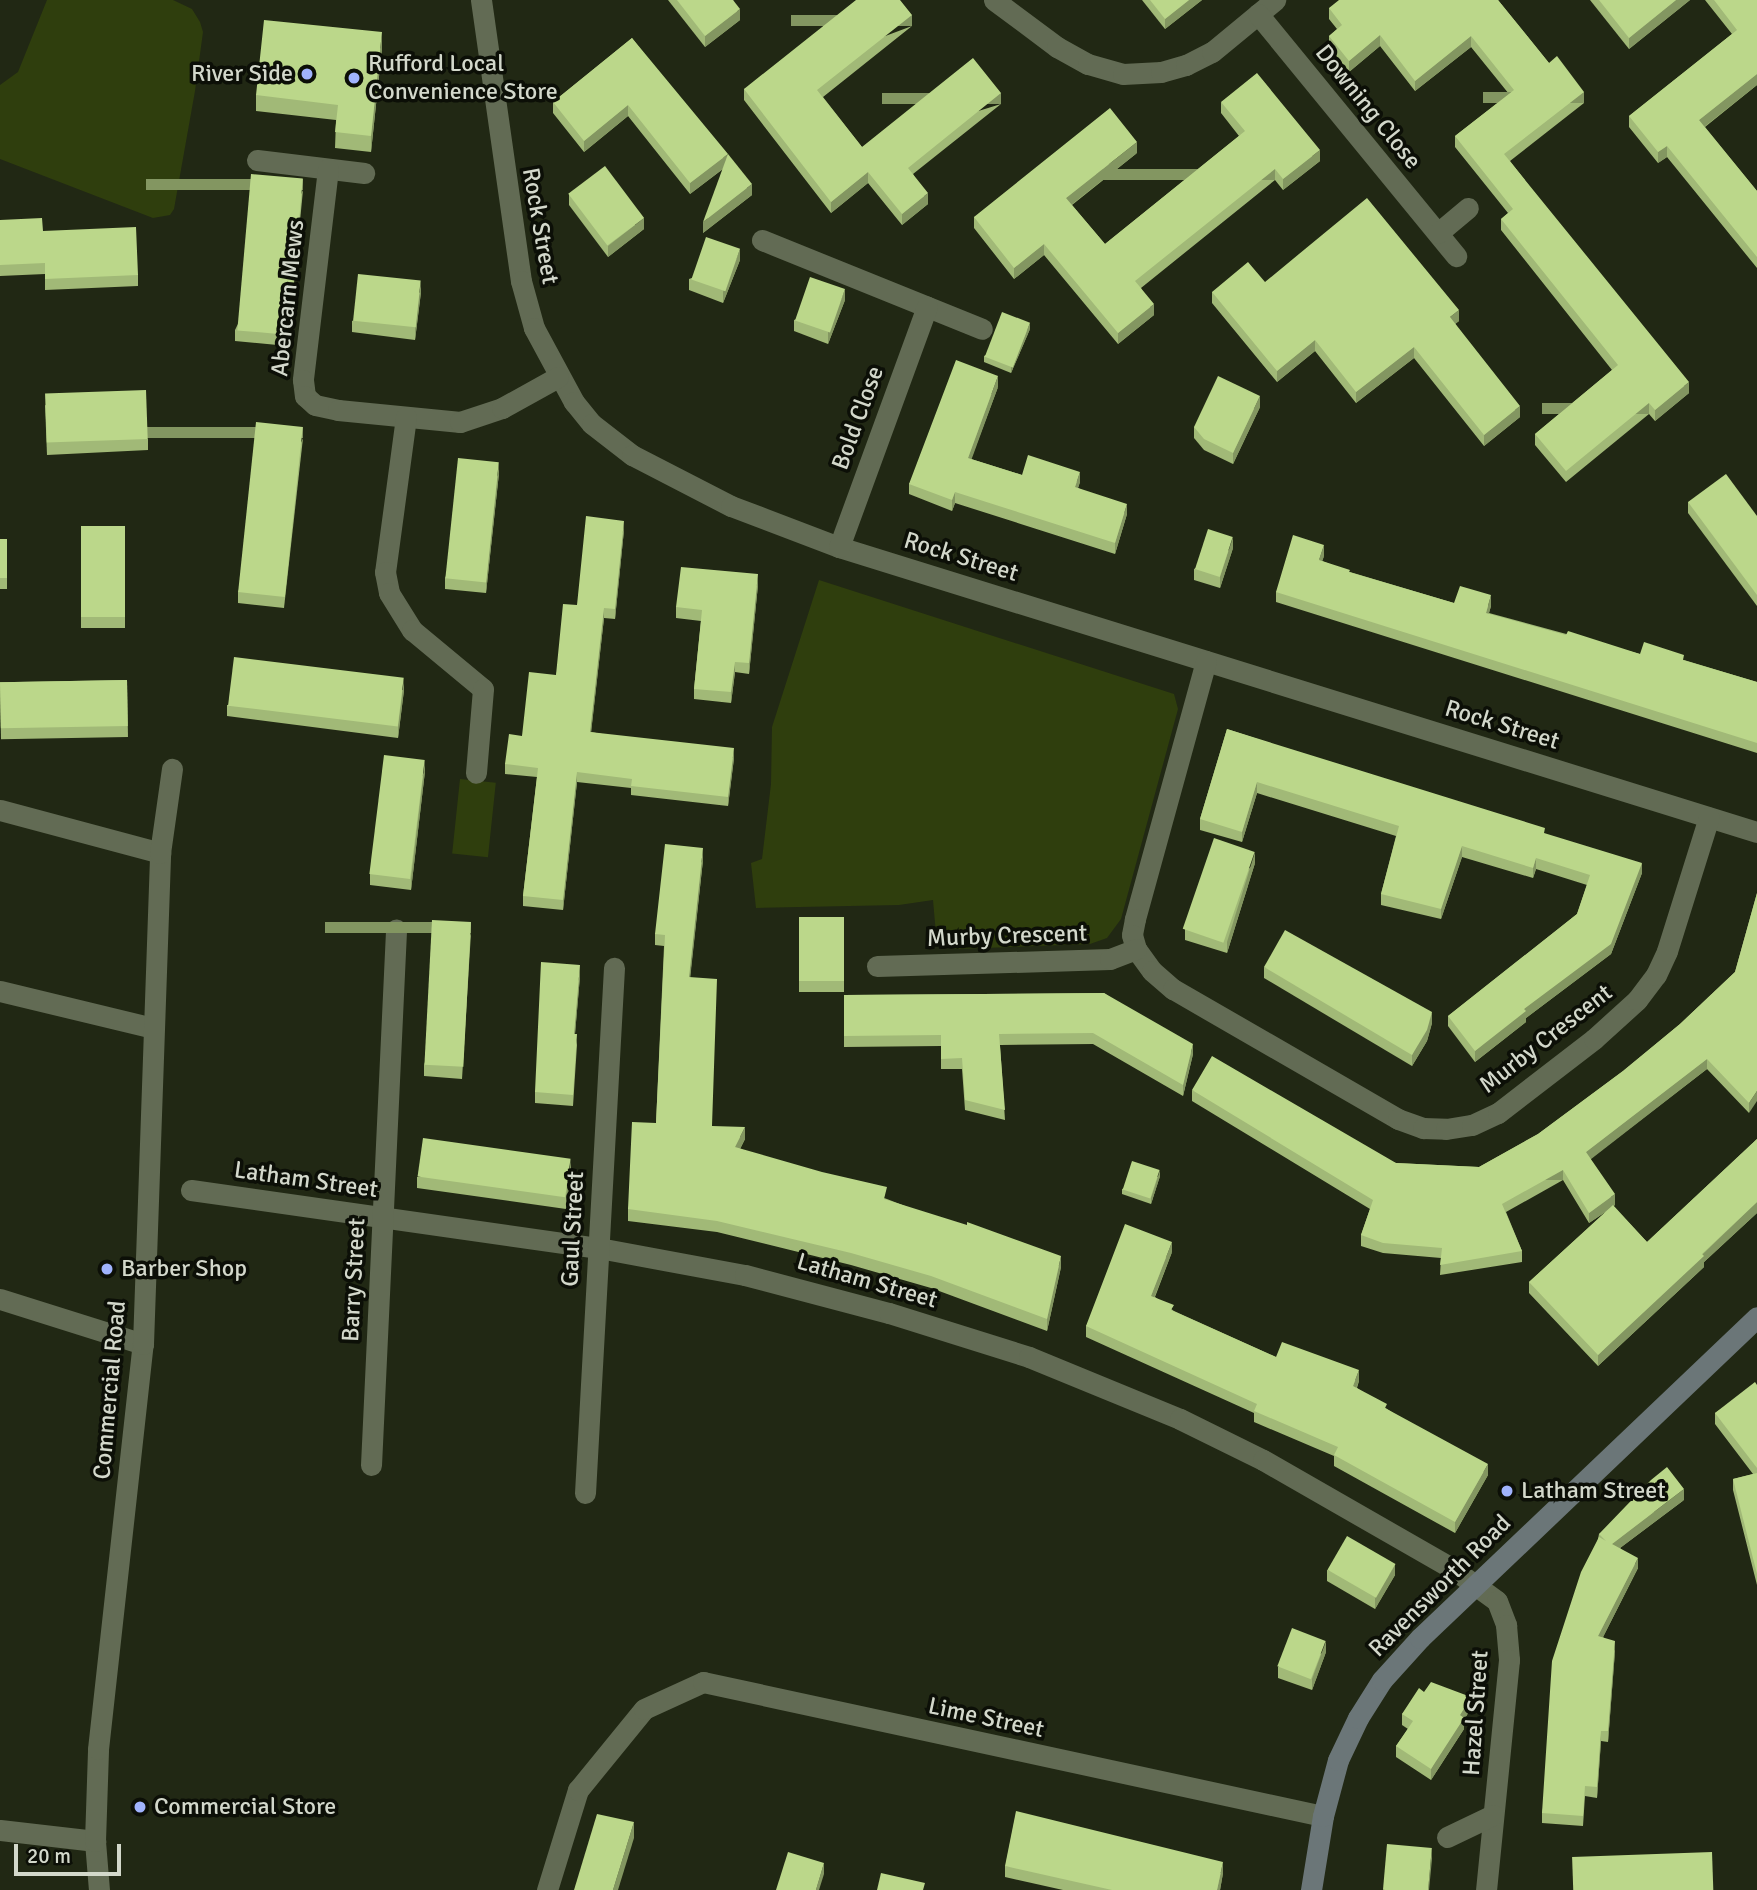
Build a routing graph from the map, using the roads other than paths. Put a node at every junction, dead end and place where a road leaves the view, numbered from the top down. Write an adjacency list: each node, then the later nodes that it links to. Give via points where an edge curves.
1 (481, 0): 14 (street, Rock Street, via 521,281 534,328)
2 (994, 0): 4 (street, via 1057,47 1088,64 1123,74 1186,65 1212,52)
3 (1275, 0): 4 (street)
4 (1258, 14): 9 (street, Downing Close)
5 (257, 160): 6 (street)
6 (328, 169): 7 (street); 15 (street, Abercarn Mews, via 303,380 305,396 315,405 338,411)
7 (364, 173)
8 (1468, 208): 9 (street)
9 (1438, 233): 11 (street, Downing Close)
10 (762, 240): 12 (street)
11 (1456, 256)
12 (927, 307): 13 (street); 16 (street, Bold Close)
13 (982, 330)
14 (558, 377): 15 (street, Abercarn Mews, via 502,408 460,422); 16 (street, Rock Street, via 592,424 632,455 731,506)
15 (406, 417): 19 (street, via 385,572 389,593 412,630 483,689)
16 (839, 547): 17 (street, Rock Street)
17 (1206, 661): 21 (street, Rock Street); 25 (street, via 1135,919 1132,935)
18 (172, 769): 23 (street, Commercial Road)
19 (476, 773)
20 (0, 810): 23 (street)
21 (1709, 817): 22 (street, Rock Street); 25 (street, Murby Crescent, via 1667,951 1637,1000 1498,1113 1472,1125 1423,1128 1398,1119 1173,989)
22 (1757, 832)
23 (160, 853): 29 (street, Commercial Road)
24 (397, 930): 31 (street, Barry Street)
25 (1136, 949): 26 (street, Murby Crescent, via 1110,959)
26 (877, 966)
27 (614, 968): 32 (street, Gaul Street)
28 (0, 991): 29 (street)
29 (153, 1028): 35 (street, Commercial Road)
30 (191, 1190): 31 (street, Latham Street)
31 (383, 1217): 32 (street, Latham Street); 36 (street, Barry Street)
32 (598, 1248): 37 (street, Gaul Street); 38 (street, Latham Street, via 745,1275 889,1313 1041,1362 1180,1419 1263,1460)
33 (0, 1299): 35 (street)
34 (1757, 1317): 38 (street, Ravensworth Road)
35 (143, 1344): 43 (street, Commercial Road, via 98,1749)
36 (371, 1465)
37 (585, 1493)
38 (1477, 1584): 39 (street, Hazel Street, via 1497,1601 1506,1625 1509,1660); 40 (street, Ravensworth Road, via 1382,1680 1338,1760)
39 (1493, 1815): 42 (street); 47 (street, Hazel Street)
40 (1323, 1816): 45 (street, Lime Street, via 703,1682 643,1709 578,1790); 46 (street, Ravensworth Road)
41 (0, 1830): 43 (street)
42 (1447, 1837)
43 (95, 1840): 44 (street, Commercial Road)
44 (99, 1890)
45 (547, 1890)
46 (1311, 1890)
47 (1486, 1890)

